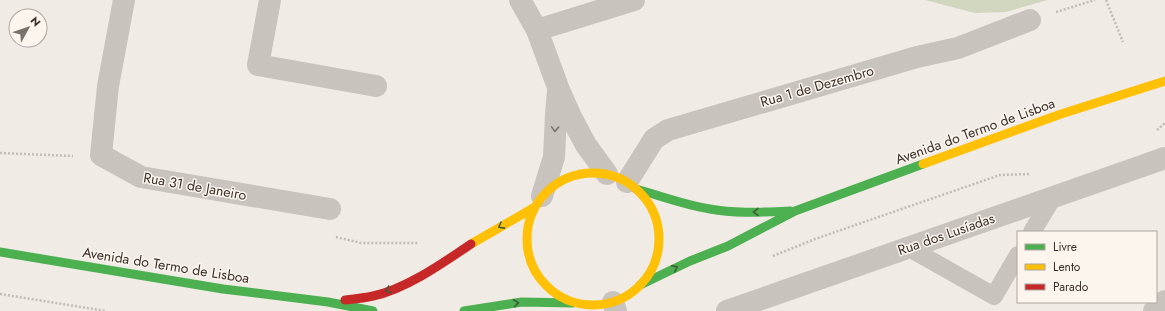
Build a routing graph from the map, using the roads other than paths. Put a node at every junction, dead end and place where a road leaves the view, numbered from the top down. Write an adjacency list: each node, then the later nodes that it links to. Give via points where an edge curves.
1 (124, 0): 15 (street, Rua 31 de Janeiro, via 108,86 101,155 141,177)
2 (270, 0): 8 (street, via 258,66)
3 (520, 0): 6 (street)
4 (634, 0): 6 (street)
5 (1030, 20): 12 (street, Rua 1 de Dezembro, via 958,48 917,57 668,130 654,138)
6 (537, 30): 9 (street)
7 (1165, 81): 16 (main road, Avenida do Termo de Lisboa, via 1061,114)
8 (376, 86)
9 (559, 90): 11 (street, via 586,145); 14 (street, one-way to 14, via 554,157)
10 (1165, 158): 13 (street, Rua dos Lusíadas)
11 (607, 174): 12 (main road); 14 (main road, via 583,174 561,181)
12 (631, 186): 16 (main road, Avenida do Termo de Lisboa, one-way to 12, via 722,211 683,203); 21 (main road, via 650,205 658,225 659,247 653,268)
13 (1053, 197): 17 (lane); 18 (street, Rua dos Lusíadas)
14 (539, 202): 23 (main road, Avenida do Termo de Lisboa, one-way to 23, via 452,257 396,288 374,296); 24 (main road, via 528,226 528,246 533,266 544,283 559,296)
15 (330, 209)
16 (795, 211): 21 (main road, Avenida do Termo de Lisboa, one-way to 16, via 728,246)
17 (1033, 231)
18 (909, 248): 20 (lane, via 994,296); 28 (street, Rua dos Lusíadas)
19 (0, 252): 23 (main road, Avenida do Termo de Lisboa, via 223,289)
20 (1017, 257)
21 (640, 285): 25 (main road)
22 (1165, 301): 29 (street)
23 (328, 302): 26 (main road, Avenida do Termo de Lisboa)
24 (578, 303): 25 (main road); 27 (main road, one-way to 24, via 522,302)
25 (615, 307)
26 (373, 311)
27 (464, 311)
28 (727, 311)
29 (1154, 311)

